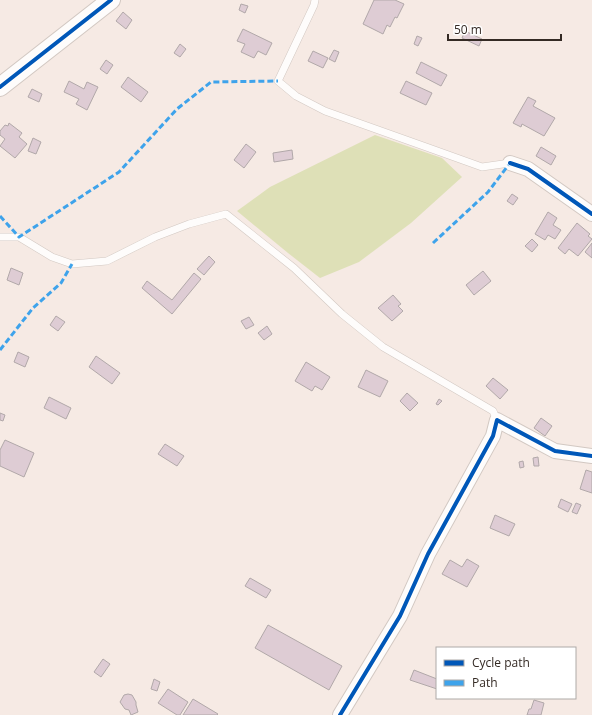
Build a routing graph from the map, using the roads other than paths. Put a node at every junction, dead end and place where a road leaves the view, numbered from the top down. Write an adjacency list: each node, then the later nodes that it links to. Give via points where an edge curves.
1 (111, 0): 3 (street)
2 (315, 0): 4 (lane, via 278,81 296,96 325,111 482,167)
3 (0, 87)
4 (510, 163): 5 (street, via 528,169)
5 (591, 212)
6 (0, 237): 7 (lane, via 19,238 52,257 72,264 107,262 189,224 226,214 294,268 342,314 383,347 493,411)
7 (497, 420): 8 (street, via 555,451); 9 (street, via 493,436 428,554 400,616)
8 (592, 456)
9 (340, 715)

